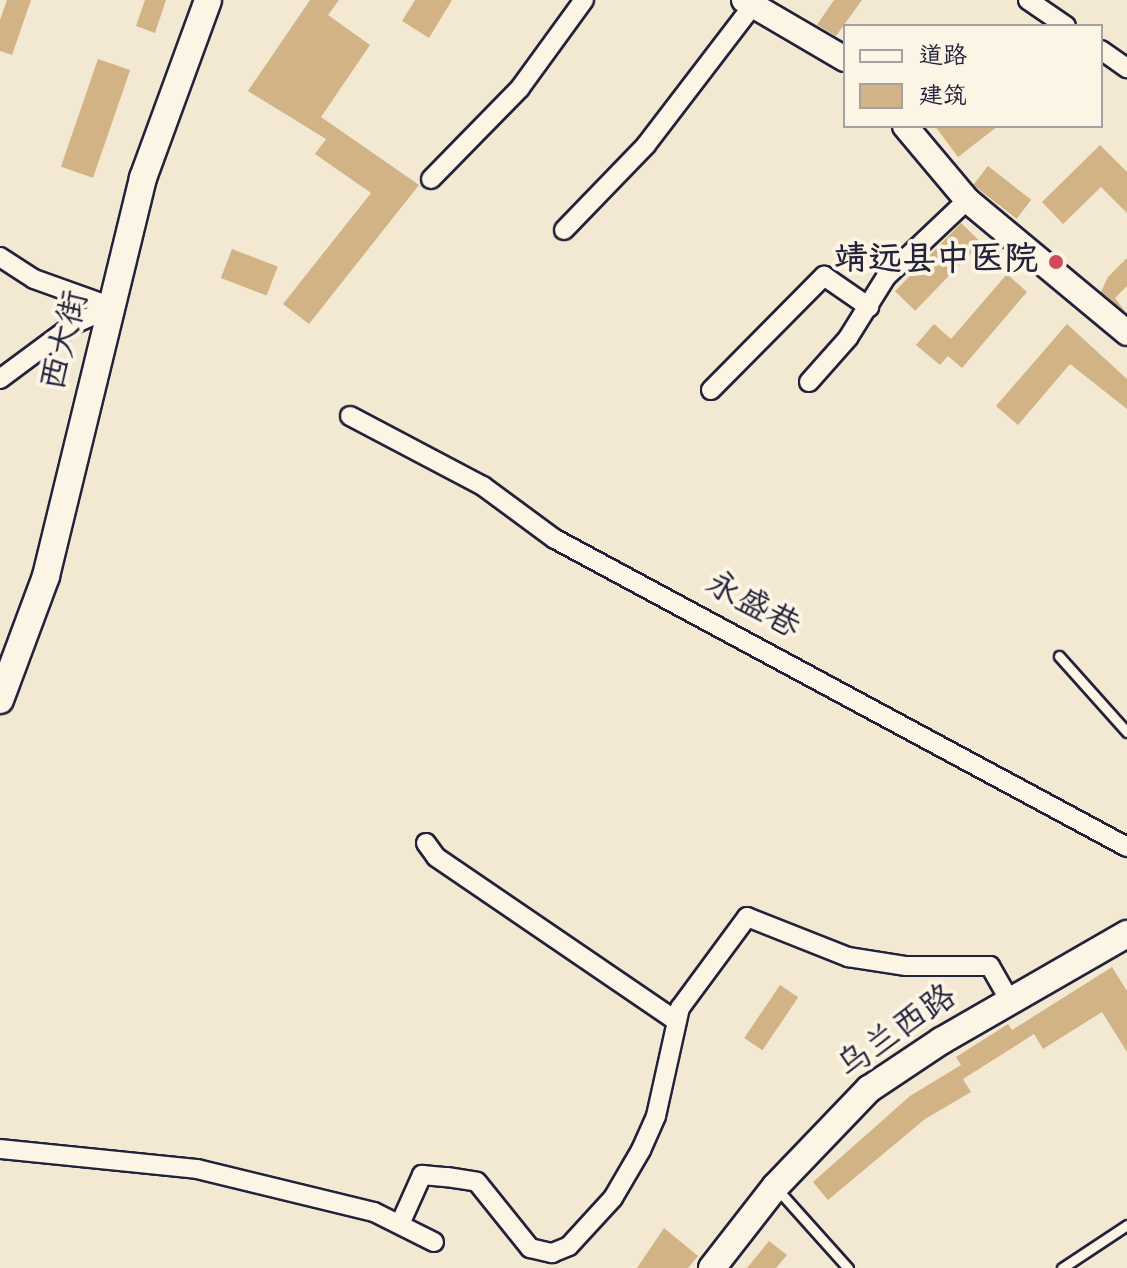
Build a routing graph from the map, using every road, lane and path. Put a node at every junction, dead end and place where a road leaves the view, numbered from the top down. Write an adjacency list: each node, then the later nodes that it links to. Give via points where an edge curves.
1 (208, 0): 14 (main road, 西大街, via 143,178)
2 (584, 0): 10 (street, via 520,88)
3 (1028, 0): 5 (street)
4 (749, 3): 7 (street); 12 (street, via 646,145)
5 (1063, 24)
6 (1103, 51): 8 (street)
7 (843, 58)
8 (1127, 68)
9 (907, 128): 11 (street)
10 (431, 179)
11 (967, 200): 15 (street, via 886,277); 16 (street)
12 (564, 230)
13 (0, 257): 14 (street, via 34,279)
14 (112, 307): 17 (street, via 74,324); 22 (main road, 西大街, via 46,576)
15 (869, 307): 18 (street); 19 (street, via 824,276)
16 (1127, 333)
17 (0, 379)
18 (809, 382)
19 (711, 390)
20 (350, 416): 25 (street, 永盛巷, via 483,486 555,539)
21 (1059, 656): 23 (lane)
22 (0, 700)
23 (1127, 732)
24 (426, 843): 28 (street, via 436,857)
25 (1127, 847)
26 (1127, 934): 27 (main road, 乌兰西路)
27 (1010, 1001): 28 (street, via 990,966 906,966 848,957 747,917 680,1008); 30 (main road, 乌兰西路, via 869,1089)
28 (676, 1021): 31 (street, via 656,1116 641,1150 613,1198 569,1246 552,1253 530,1248 477,1182 447,1177 422,1175)
29 (0, 1149): 31 (street, via 197,1169 374,1212)
30 (775, 1187): 34 (main road, 乌兰西路); 35 (lane)
31 (400, 1224): 33 (street)
32 (1126, 1227): 36 (lane)
33 (434, 1242)
34 (712, 1268)
35 (848, 1268)
36 (1062, 1268)

